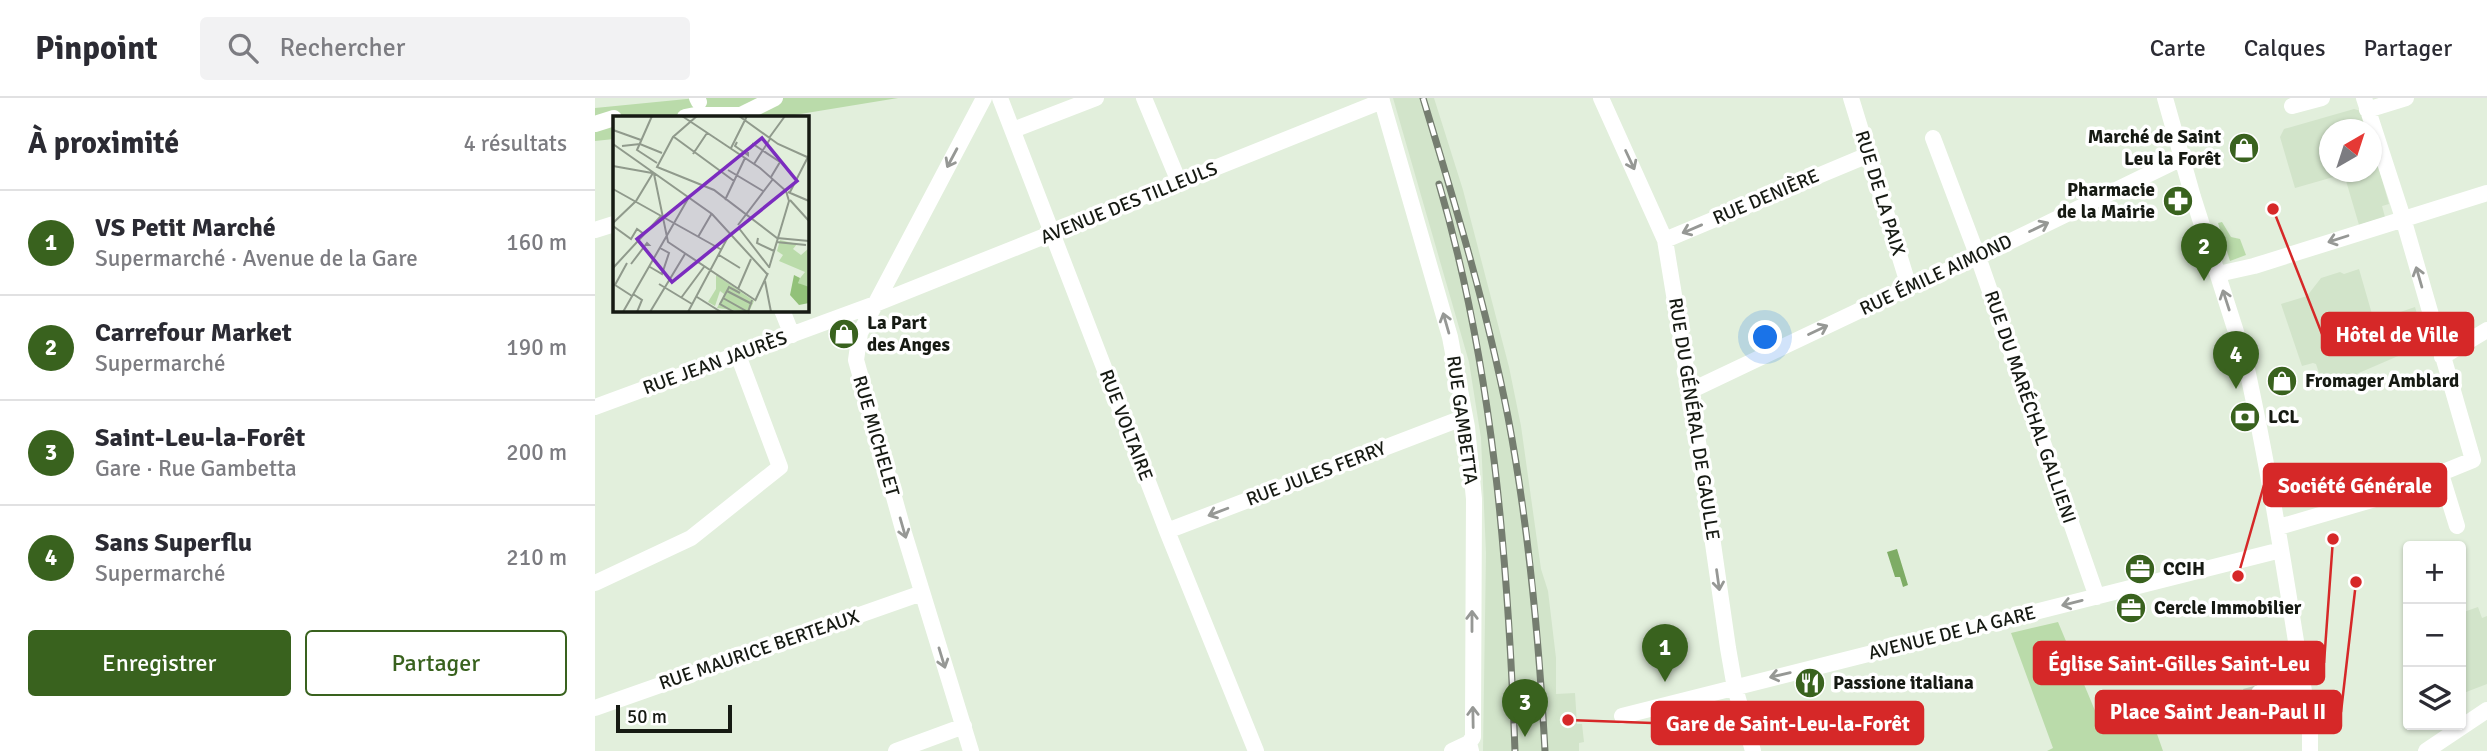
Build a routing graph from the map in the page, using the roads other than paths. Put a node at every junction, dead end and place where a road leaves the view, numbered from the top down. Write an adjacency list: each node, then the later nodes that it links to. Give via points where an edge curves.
1 (775, 98): 14 (street, via 741,115)
2 (983, 98): 31 (street, RUE MICHELET, one-way to 31)
3 (1000, 98): 17 (street, RUE VOLTAIRE)
4 (1096, 98): 17 (street)
5 (1144, 98): 21 (street)
6 (1601, 98): 27 (street, RUE DU GÉNÉRAL DE GAULLE, one-way to 27)
7 (1851, 98): 19 (street, RUE DE LA PAIX)
8 (2165, 98): 20 (street)
9 (2322, 98): 13 (street)
10 (2406, 98): 12 (street)
11 (1382, 100): 21 (street, AVENUE DES TILLEULS); 39 (street, RUE GAMBETTA, one-way to 11, via 1450,337)
12 (2365, 104): 23 (street)
13 (2293, 106)
14 (690, 116)
15 (613, 118): 16 (street)
16 (595, 124)
17 (1013, 130): 26 (street, RUE VOLTAIRE)
18 (1933, 138): 28 (street, RUE DU MARÉCHAL GALLIENI)
19 (1868, 155): 27 (street, RUE DENIÈRE, one-way to 27); 30 (street, RUE DE LA PAIX)
20 (2182, 158): 28 (street, RUE ÉMILE AIMOND, one-way to 20); 29 (street)
21 (1179, 182): 26 (street, AVENUE DES TILLEULS)
22 (2487, 193): 23 (street)
23 (2403, 218): 29 (street, one-way to 29); 36 (street, one-way to 23)
24 (613, 224): 25 (street)
25 (595, 230)
26 (1051, 235): 31 (street, AVENUE DES TILLEULS); 43 (street, RUE VOLTAIRE)
27 (1665, 240): 37 (street, RUE DU GÉNÉRAL DE GAULLE)
28 (1978, 257): 30 (street, RUE ÉMILE AIMOND); 47 (street, RUE DU MARÉCHAL GALLIENI)
29 (2218, 274): 42 (street, one-way to 29, via 2245,360)
30 (1909, 287): 37 (street, RUE ÉMILE AIMOND, one-way to 30)
31 (875, 304): 34 (street, RUE JEAN JAURÈS); 46 (street, RUE MICHELET, one-way to 46, via 858,340 856,366)
32 (783, 312): 34 (street)
33 (2487, 330): 36 (street)
34 (792, 335): 35 (street, RUE JEAN JAURÈS)
35 (738, 355): 38 (street, RUE JEAN JAURÈS); 45 (street, via 780,467 691,538)
36 (2442, 357): 40 (street, via 2473,460)
37 (1690, 391): 49 (street, RUE DU GÉNÉRAL DE GAULLE, one-way to 49)
38 (595, 407)
39 (1465, 417): 43 (street, RUE JULES FERRY, one-way to 43); 57 (street, RUE GAMBETTA, one-way to 39, via 1473,499)
40 (2441, 474): 41 (street); 42 (street, via 2382,497)
41 (2457, 526)
42 (2279, 527): 44 (street)
43 (1167, 531): 60 (street, RUE VOLTAIRE)
44 (2281, 550): 47 (street, AVENUE DE LA GARE); 48 (street)
45 (595, 583)
46 (922, 593): 52 (street, RUE MAURICE BERTEAUX); 56 (street, RUE MICHELET, one-way to 56)
47 (2097, 597): 49 (street, AVENUE DE LA GARE, one-way to 49)
48 (2303, 687): 50 (street); 63 (street)
49 (1735, 688): 54 (street, AVENUE DE LA GARE); 62 (street, RUE DU GÉNÉRAL DE GAULLE)
50 (2259, 693)
51 (2222, 703): 55 (street)
52 (595, 708)
53 (2487, 710): 64 (street)
54 (1622, 716)
55 (2150, 721)
56 (964, 726): 58 (street); 59 (street, RUE MICHELET)
57 (1470, 747): 61 (street)
58 (896, 751)
59 (971, 751)
60 (1256, 751)
61 (1452, 751)
62 (1753, 751)
63 (2310, 751)
64 (2426, 751)

